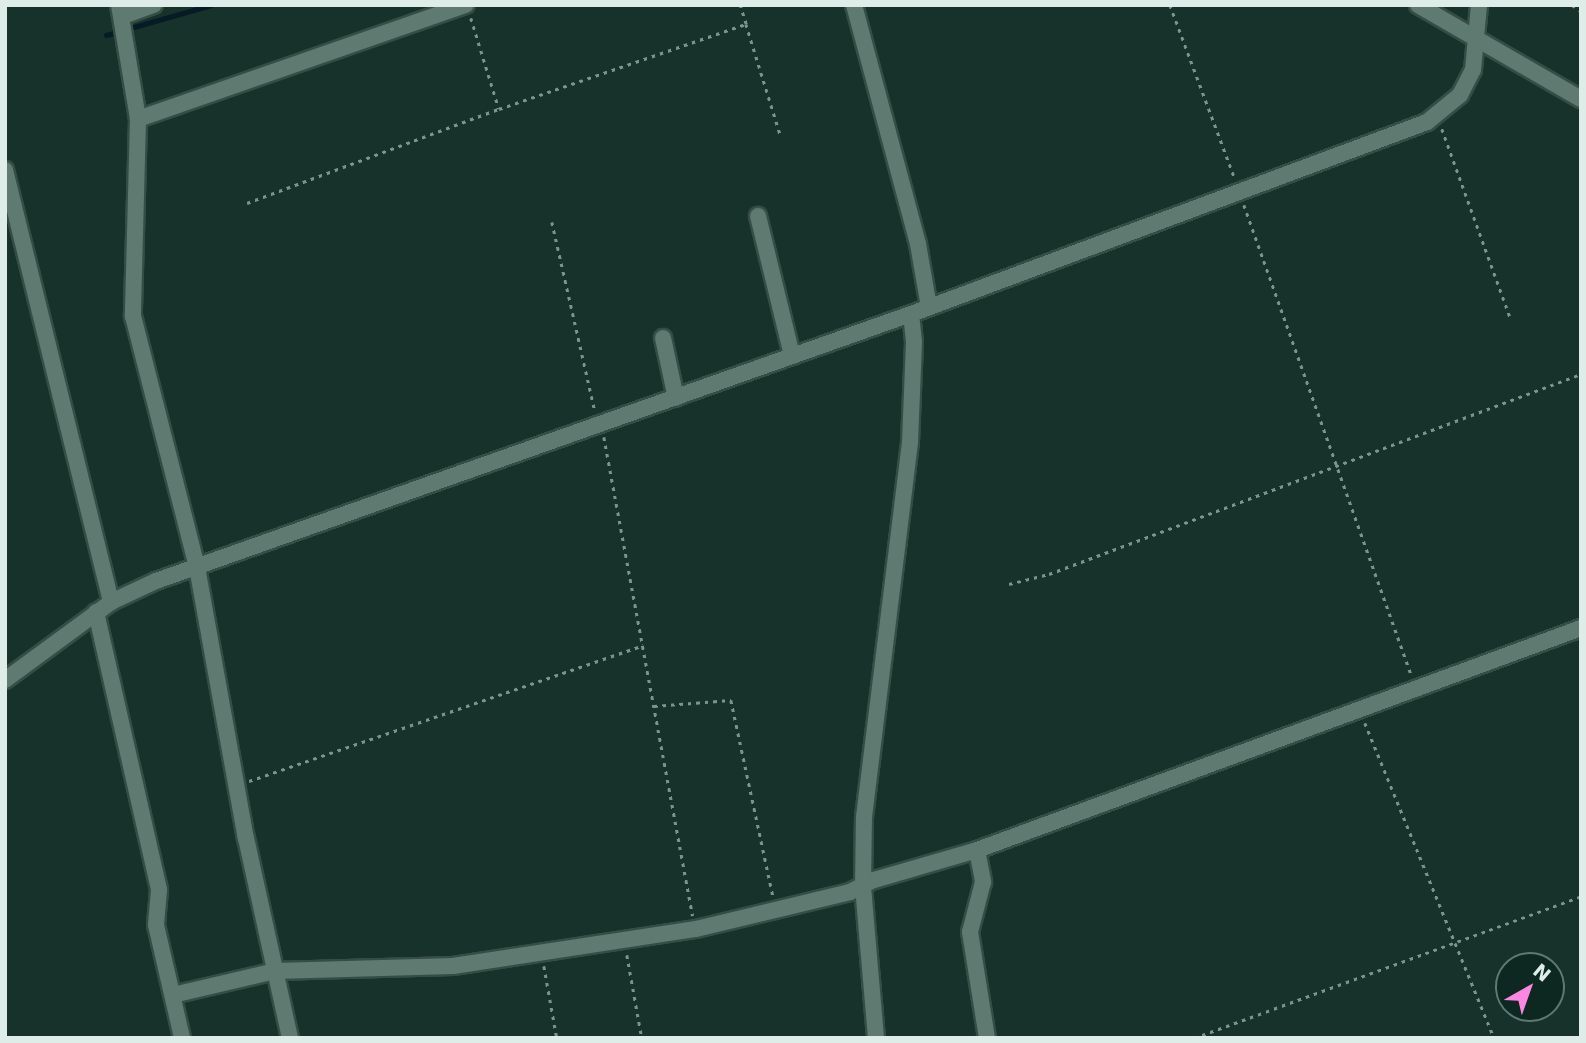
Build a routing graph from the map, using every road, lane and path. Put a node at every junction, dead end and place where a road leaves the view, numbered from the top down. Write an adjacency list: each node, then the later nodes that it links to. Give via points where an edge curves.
1 (154, 5): 9 (street)
2 (467, 5): 14 (path); 16 (street)
3 (740, 5): 11 (path)
4 (854, 5): 23 (street, via 918,244)
5 (1170, 5): 19 (path)
6 (1418, 5): 12 (street)
7 (1572, 5): 10 (path)
8 (1481, 8): 12 (street)
9 (121, 10): 16 (street)
10 (1581, 11)
11 (746, 24): 14 (path); 17 (path)
12 (1476, 38): 13 (street); 15 (street, via 1473,70 1460,95)
13 (1581, 99)
14 (499, 109): 20 (path)
15 (1436, 117): 19 (street); 25 (path)
16 (138, 119): 32 (street, via 133,316)
17 (781, 137)
18 (5, 170): 34 (street)
19 (1240, 193): 23 (street); 31 (path)
20 (247, 203)
21 (758, 216): 27 (street)
22 (552, 222): 30 (path)
23 (929, 307): 24 (street)
24 (911, 314): 27 (street); 44 (street, via 910,442 864,817)
25 (1511, 320)
26 (663, 338): 29 (street)
27 (792, 356): 29 (street)
28 (1581, 374): 31 (path)
29 (676, 398): 30 (street)
30 (599, 425): 32 (street); 37 (path)
31 (1337, 464): 33 (path, via 1049,574); 39 (path)
32 (193, 568): 34 (street); 42 (street)
33 (1009, 584)
34 (111, 602): 35 (street)
35 (96, 612): 38 (street); 52 (street, via 159,890 156,925)
36 (1581, 628): 39 (street)
37 (643, 645): 40 (path); 42 (path)
38 (5, 680)
39 (1416, 689): 41 (street)
40 (654, 706): 46 (path, via 731,700); 47 (path)
41 (1359, 710): 43 (street); 49 (path)
42 (236, 783): 51 (street)
43 (970, 852): 44 (street); 58 (street, via 982,895 970,932)
44 (863, 886): 46 (street); 57 (street)
45 (1581, 895): 49 (path)
46 (776, 910): 47 (street)
47 (696, 929): 48 (street)
48 (625, 940): 50 (street); 56 (path)
49 (1454, 943): 59 (path); 60 (path)
50 (541, 953): 51 (street, via 453,966); 55 (path)
51 (272, 972): 52 (street); 54 (street)
52 (173, 995): 53 (street)
53 (182, 1038)
54 (290, 1038)
55 (557, 1038)
56 (642, 1038)
57 (876, 1038)
58 (987, 1038)
59 (1194, 1038)
60 (1494, 1038)

